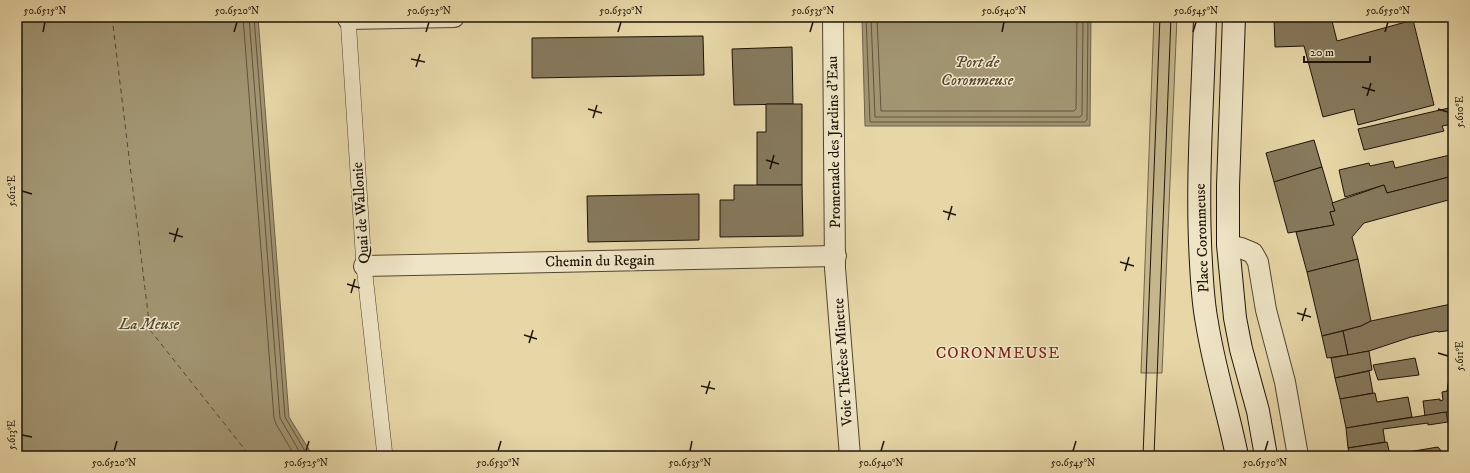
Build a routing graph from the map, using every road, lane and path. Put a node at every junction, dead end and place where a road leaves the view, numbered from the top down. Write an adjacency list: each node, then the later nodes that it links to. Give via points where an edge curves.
1 (454, 17): 5 (street)
2 (833, 17): 7 (street, Promenade des Jardins d'Eau)
3 (1205, 17): 11 (main road, Place Coronmeuse, via 1199,194 1203,288 1207,323)
4 (1234, 17): 6 (main road, Place Coronmeuse)
5 (348, 18): 8 (street, Quai de Wallonie)
6 (1228, 245): 12 (main road, Place Coronmeuse, via 1235,318 1258,411); 13 (street, Place Coronmeuse, via 1253,253 1258,262 1266,310 1285,382)
7 (835, 262): 8 (street, Chemin du Regain); 10 (street, Voie Thérèse Minette)
8 (364, 266): 9 (street, Quai de Wallonie)
9 (385, 456)
10 (850, 456)
11 (1237, 456)
12 (1266, 456)
13 (1298, 456)

